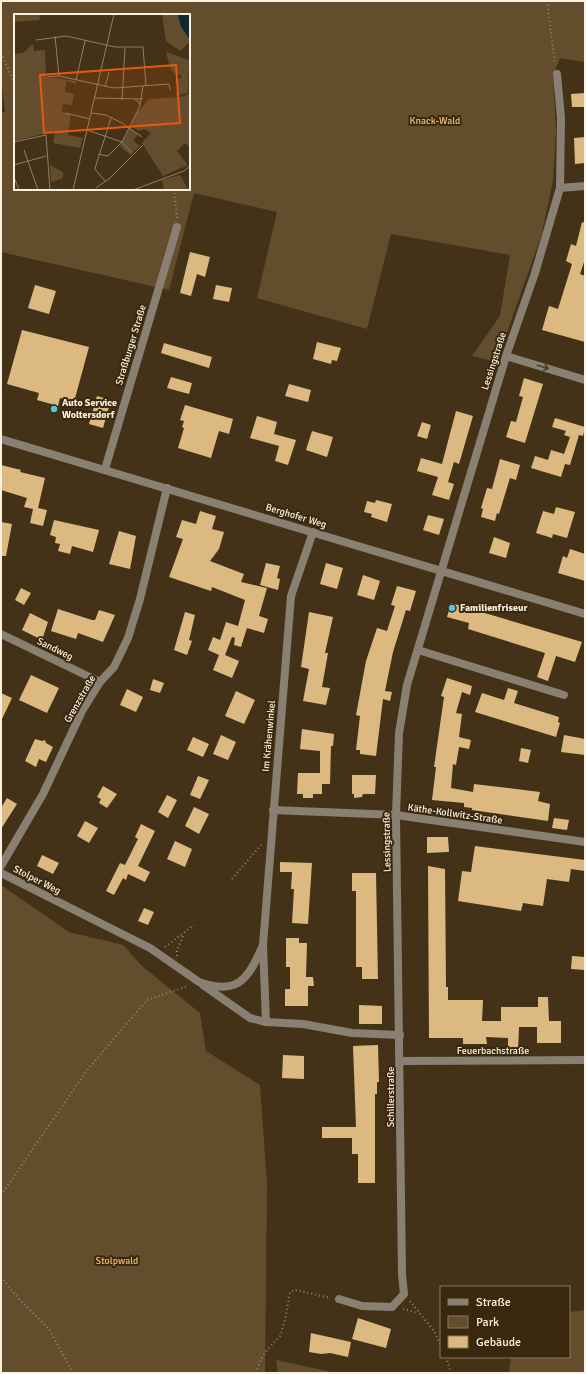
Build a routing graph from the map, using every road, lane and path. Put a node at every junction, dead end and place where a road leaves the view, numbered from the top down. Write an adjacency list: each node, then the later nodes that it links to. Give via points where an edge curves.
1 (547, 1): 3 (path)
2 (1, 53): 4 (path)
3 (557, 74): 6 (street, Lessingstraße, via 561,118)
4 (14, 83)
5 (585, 186): 6 (street)
6 (560, 188): 9 (street, Lessingstraße, via 535,273)
7 (174, 190): 8 (path)
8 (177, 227): 12 (street, Straßburger Straße)
9 (506, 356): 10 (street, one-way to 10); 15 (street, Lessingstraße)
10 (585, 380)
11 (1, 439): 12 (street, Berghofer Weg)
12 (105, 469): 13 (street, Berghofer Weg)
13 (167, 488): 14 (street, Berghofer Weg); 19 (street, Grenzstraße, via 128,638 114,667)
14 (313, 532): 15 (street, Berghofer Weg); 21 (street, Im Krähenwinkel, via 291,596)
15 (442, 570): 16 (street, Berghofer Weg); 18 (street, Lessingstraße)
16 (585, 614)
17 (1, 634): 19 (street, Sandweg)
18 (418, 650): 20 (street); 22 (street, Lessingstraße, via 407,685 399,733)
19 (100, 682): 25 (street, Grenzstraße, via 82,711 43,794)
20 (564, 695)
21 (273, 810): 22 (street, Käthe-Kollwitz-Straße); 23 (street, Im Krähenwinkel)
22 (396, 815): 24 (street, Käthe-Kollwitz-Straße); 36 (street, Lessingstraße)
23 (271, 832): 27 (path); 31 (street, Im Krähenwinkel)
24 (585, 842)
25 (1, 866)
26 (1, 873): 28 (street, Stolper Weg)
27 (232, 879)
28 (65, 905): 32 (street, Im Krähenwinkel)
29 (194, 925): 30 (path)
30 (183, 934): 32 (path, via 166,947); 33 (path, via 177,950)
31 (263, 945): 34 (street, Im Krähenwinkel, via 258,958 240,982 226,988); 35 (street, Im Krähenwinkel)
32 (150, 948): 33 (street, Im Krähenwinkel)
33 (182, 970): 34 (street, Im Krähenwinkel)
34 (199, 982): 35 (street, via 250,1018); 39 (path, via 147,1000 88,1069)
35 (266, 1022): 36 (street, via 303,1024 352,1033)
36 (400, 1035): 38 (street, Schillerstraße)
37 (585, 1060): 38 (street, Feuerbachstraße)
38 (400, 1062): 41 (street, Schillerstraße)
39 (1, 1195)
40 (1, 1277): 47 (path, via 49,1329)
41 (404, 1294): 43 (street); 44 (path)
42 (339, 1300): 43 (street, via 362,1306); 48 (path, via 296,1290 290,1292 280,1336 261,1359)
43 (392, 1307): 44 (path)
44 (420, 1313): 45 (path)
45 (440, 1344)
46 (446, 1358): 49 (path)
47 (73, 1373)
48 (256, 1373)
49 (451, 1373)

